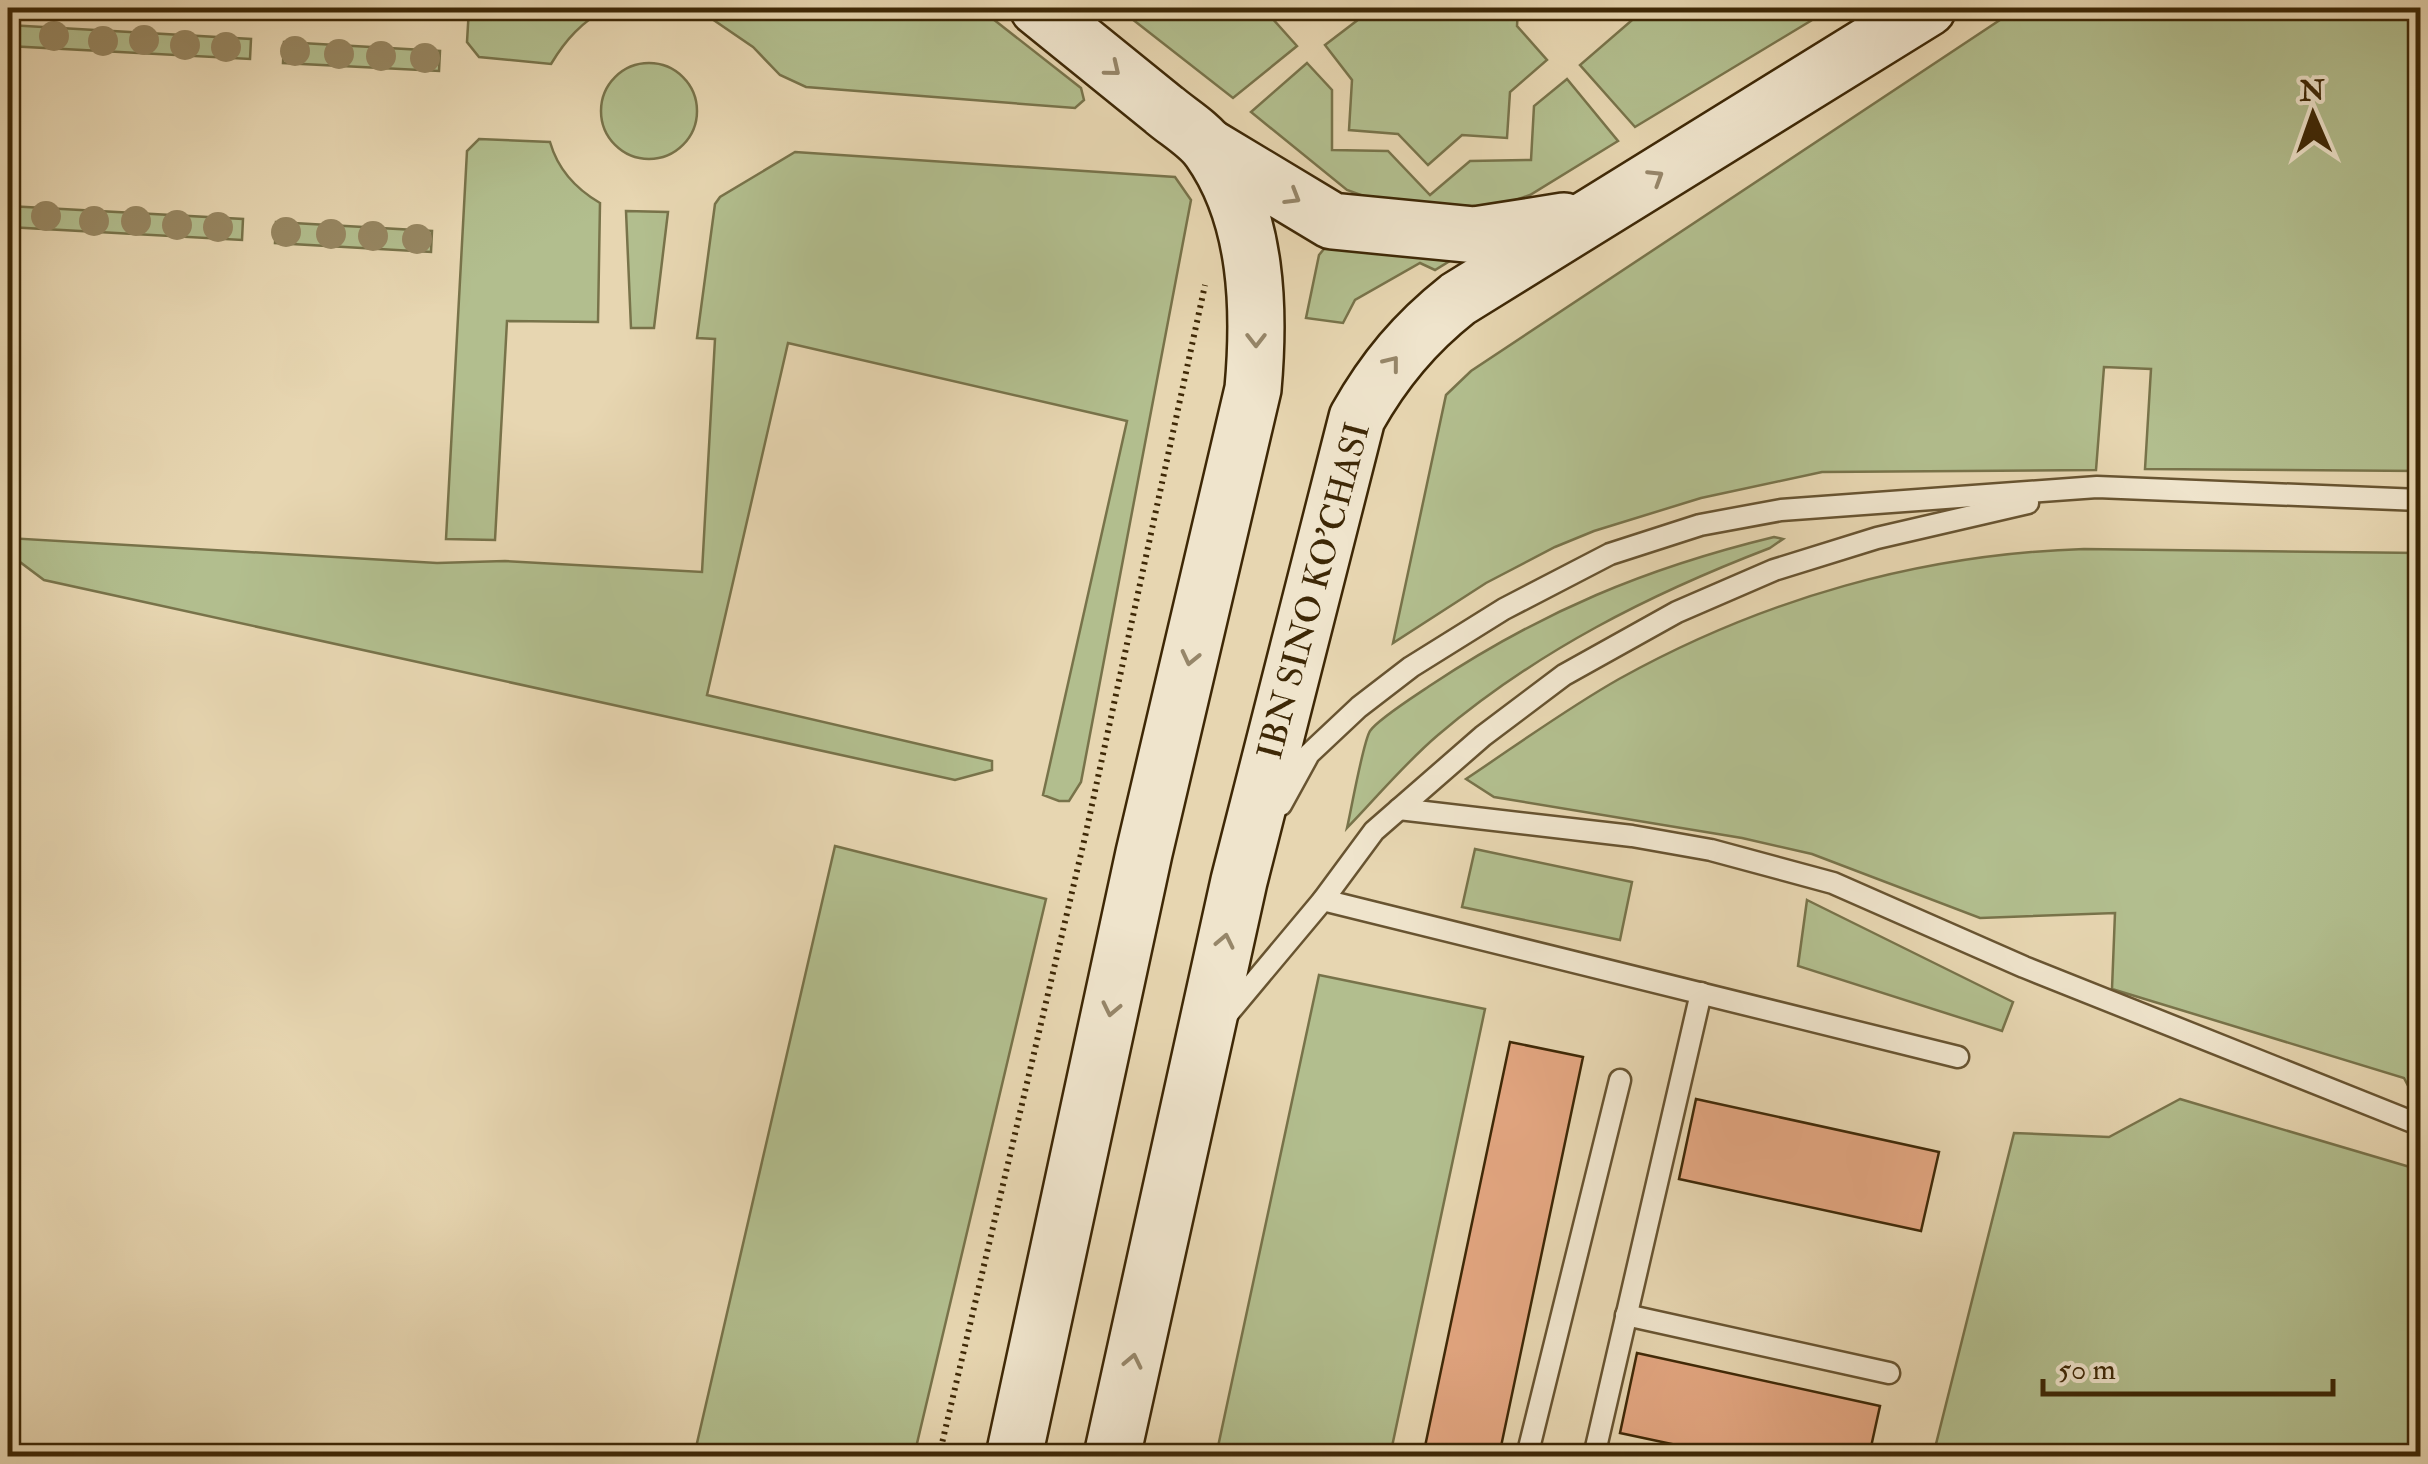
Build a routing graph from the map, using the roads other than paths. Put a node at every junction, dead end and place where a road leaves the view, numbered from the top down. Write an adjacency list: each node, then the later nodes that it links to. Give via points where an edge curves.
1 (1038, 8): 3 (main road, one-way to 3)
2 (1917, 12): 4 (main road, IBN SINO KO'CHASI, one-way to 2)
3 (1209, 147): 4 (main road, one-way to 4, via 1332,221 1476,235); 17 (main road, one-way to 17, via 1246,234 1255,297 1254,389 1144,853)
4 (1592, 216): 8 (main road, IBN SINO KO'CHASI, one-way to 4, via 1357,418 1400,352 1458,298)
5 (2096, 487): 6 (lane); 7 (lane, via 1877,538 1774,570 1677,612 1564,675); 8 (lane, via 1781,510 1610,554 1456,637 1359,707 1309,754)
6 (2420, 500)
7 (1399, 808): 9 (lane); 14 (lane, via 1632,836 1818,878)
8 (1239, 881): 11 (main road, IBN SINO KO'CHASI, one-way to 8)
9 (1323, 900): 10 (lane); 11 (lane)
10 (1701, 993): 12 (lane); 15 (lane)
11 (1203, 1044): 18 (main road, IBN SINO KO'CHASI, one-way to 11)
12 (1958, 1057)
13 (1620, 1080): 19 (lane)
14 (2420, 1125)
15 (1626, 1316): 16 (lane); 20 (lane)
16 (1888, 1372)
17 (1014, 1456)
18 (1112, 1456)
19 (1527, 1456)
20 (1594, 1456)

